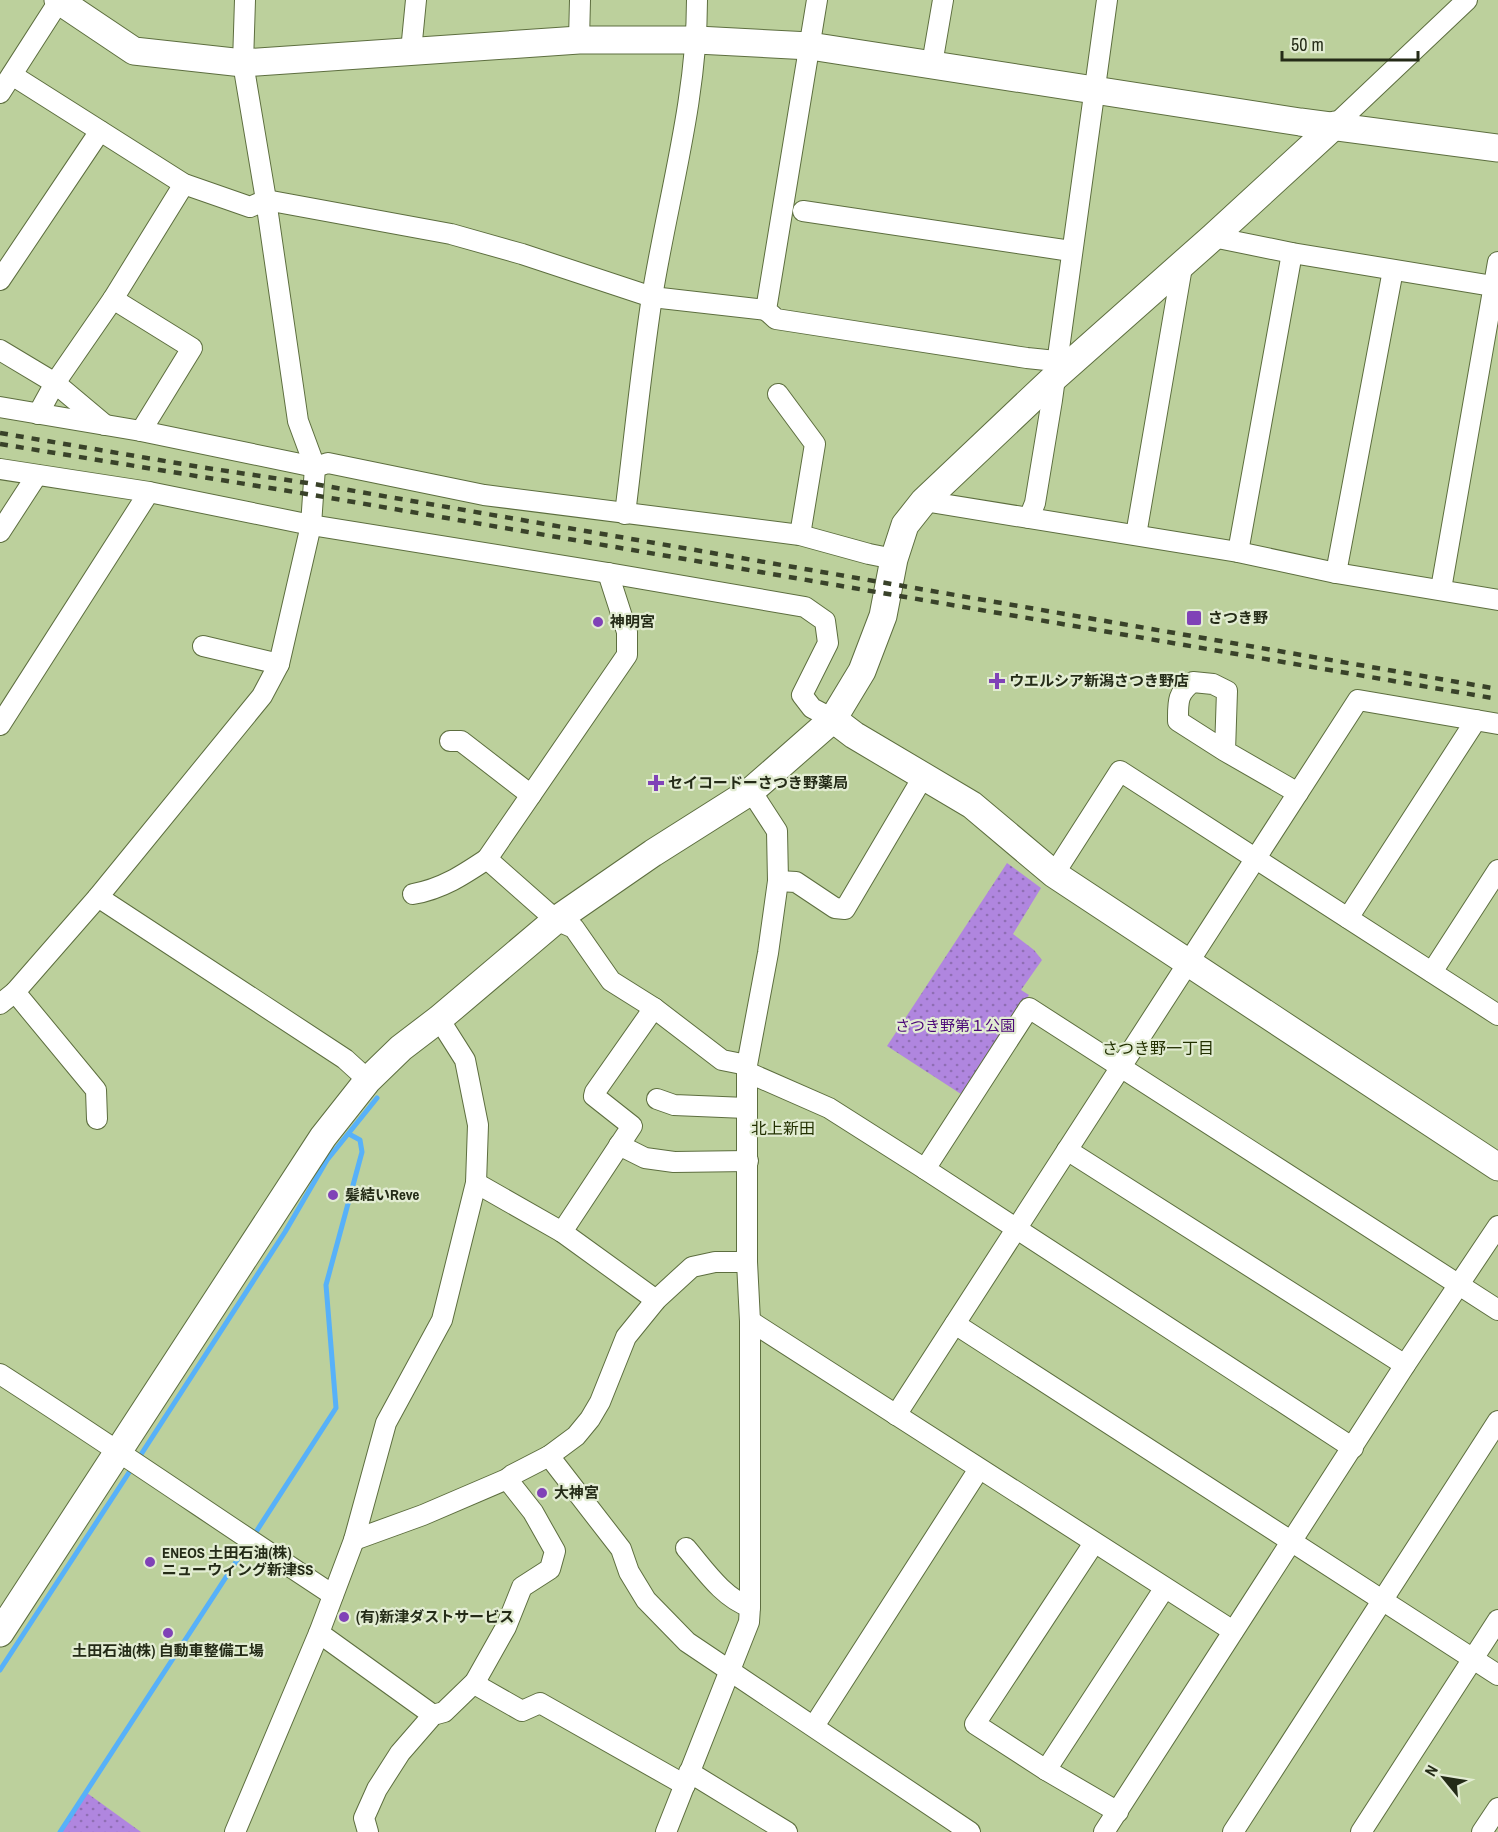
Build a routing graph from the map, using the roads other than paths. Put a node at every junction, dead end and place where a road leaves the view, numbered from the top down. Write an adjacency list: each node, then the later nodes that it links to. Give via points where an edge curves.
1 (245, 0): 14 (street)
2 (416, 0): 13 (street)
3 (580, 0): 10 (street)
4 (697, 0): 11 (street)
5 (817, 0): 12 (street)
6 (943, 0): 15 (street)
7 (1107, 0): 17 (street)
8 (1467, 0): 19 (street)
9 (58, 1): 14 (street, via 134,51); 16 (street)
10 (579, 40): 11 (street); 13 (street)
11 (697, 40): 12 (street); 33 (street)
12 (810, 46): 15 (street); 35 (street)
13 (411, 51): 14 (street)
14 (243, 63): 23 (street)
15 (932, 64): 17 (street)
16 (12, 75): 18 (street); 20 (street)
17 (1094, 90): 19 (street); 26 (street)
18 (0, 93)
19 (1335, 125): 21 (street); 25 (street)
20 (100, 130): 22 (street); 31 (street)
21 (1498, 148)
22 (184, 184): 23 (street, via 250,207); 34 (street)
23 (266, 200): 33 (street, via 451,234); 44 (street, via 298,421)
24 (803, 211): 26 (street)
25 (1214, 237): 27 (street); 28 (street)
26 (1071, 251): 37 (street)
27 (1292, 253): 30 (street); 55 (street)
28 (1183, 261): 37 (street); 54 (street)
29 (1498, 262): 32 (street)
30 (1393, 270): 32 (street); 58 (street)
31 (0, 280)
32 (1495, 287): 59 (street)
33 (652, 297): 35 (street); 49 (street)
34 (113, 299): 38 (street); 43 (street, via 192,348)
35 (766, 310): 37 (street, via 776,319 1027,358)
36 (0, 350): 38 (street)
37 (1055, 369): 48 (street); 50 (street, via 1035,503)
38 (55, 383): 41 (street); 42 (street)
39 (778, 394): 53 (street, via 815,444)
40 (0, 407): 41 (street)
41 (38, 414): 42 (street)
42 (107, 426): 43 (street)
43 (141, 431): 44 (street)
44 (315, 467): 49 (street, via 328,463 484,495); 51 (street)
45 (0, 469): 46 (street)
46 (37, 475): 47 (street); 52 (street)
47 (148, 492): 51 (street); 66 (street)
48 (924, 501): 50 (street); 56 (street, via 905,525)
49 (626, 514): 53 (street)
50 (1029, 518): 54 (street)
51 (311, 525): 57 (street); 62 (street)
52 (0, 532)
53 (800, 535): 56 (street)
54 (1136, 535): 55 (street)
55 (1238, 552): 58 (street)
56 (894, 558): 63 (street, via 883,616 862,671)
57 (608, 573): 63 (street, via 805,607 825,621 828,643 802,695 812,708); 72 (street, via 627,632 627,655)
58 (1336, 573): 59 (street)
59 (1441, 589): 60 (street)
60 (1498, 600)
61 (203, 646): 62 (street)
62 (279, 664): 79 (street, via 262,696)
63 (832, 719): 69 (street); 70 (street)
64 (1476, 720): 65 (street); 71 (street, via 1358,700); 80 (street)
65 (1498, 723)
66 (0, 725)
67 (450, 741): 72 (street, via 461,741)
68 (1225, 751): 71 (street)
69 (923, 777): 76 (street, via 972,805); 77 (street, via 845,909 835,908 796,882)
70 (751, 791): 77 (street, via 777,831); 81 (street)
71 (1298, 793): 73 (street)
72 (531, 795): 74 (street)
73 (1256, 858): 76 (street, via 1120,771); 80 (street); 82 (street)
74 (487, 859): 78 (street, via 452,882); 81 (street)
75 (1498, 870): 83 (street)
76 (1054, 874): 82 (street)
77 (778, 881): 89 (street)
78 (413, 894)
79 (98, 897): 84 (street); 90 (street, via 345,1059)
80 (1348, 918): 83 (street)
81 (556, 920): 85 (street, via 574,928 611,981); 87 (street)
82 (1189, 963): 88 (street); 97 (street)
83 (1432, 972): 86 (street)
84 (8, 998): 93 (street, via 96,1090)
85 (654, 1008): 89 (street, via 722,1060); 94 (street, via 595,1092 594,1096 632,1126)
86 (1498, 1015)
87 (439, 1019): 90 (street); 99 (street, via 465,1060 478,1125)
88 (1121, 1067): 95 (street); 98 (street, via 1029,1008); 104 (street)
89 (747, 1069): 92 (street); 98 (street, via 830,1108)
90 (368, 1080): 114 (street, via 323,1137)
91 (657, 1099): 92 (street, via 674,1105)
92 (746, 1108): 96 (street)
93 (97, 1119)
94 (619, 1145): 96 (street, via 645,1158 674,1162); 102 (street)
95 (1068, 1150): 101 (street); 109 (street)
96 (748, 1161): 103 (street)
97 (1498, 1167)
98 (925, 1169): 101 (street)
99 (476, 1183): 102 (street); 118 (street, via 442,1320 386,1423)
100 (1498, 1226): 104 (street)
101 (1017, 1228): 108 (street); 113 (street)
102 (561, 1232): 105 (street)
103 (747, 1262): 105 (street, via 692,1267); 107 (street)
104 (1459, 1284): 106 (street); 109 (street)
105 (656, 1300): 115 (street, via 626,1337 590,1419 576,1436)
106 (1498, 1310)
107 (750, 1321): 111 (street); 125 (street)
108 (955, 1324): 111 (street); 119 (street)
109 (1405, 1365): 113 (street)
110 (0, 1374): 114 (street)
111 (896, 1415): 116 (street)
112 (1498, 1421): 124 (street)
113 (1353, 1448): 119 (street)
114 (119, 1451): 123 (street); 128 (street)
115 (549, 1456): 117 (street); 131 (street, via 621,1549 646,1600 687,1642)
116 (980, 1469): 120 (street); 135 (street)
117 (507, 1479): 118 (street); 133 (street, via 533,1512 555,1551 549,1569 522,1587 506,1627)
118 (354, 1540): 123 (street)
119 (1291, 1542): 124 (street); 127 (street)
120 (1094, 1543): 122 (street); 136 (street, via 975,1724)
121 (686, 1548): 125 (street, via 712,1580 739,1603)
122 (1164, 1589): 127 (street); 136 (street)
123 (333, 1595): 129 (street)
124 (1382, 1600): 130 (street); 147 (street)
125 (750, 1607): 131 (street, via 749,1622)
126 (1498, 1620): 130 (street)
127 (1233, 1631): 139 (street)
128 (0, 1633)
129 (319, 1633): 134 (street); 141 (street)
130 (1473, 1659): 132 (street); 148 (street)
131 (729, 1668): 135 (street); 137 (street)
132 (1498, 1675)
133 (475, 1682): 134 (street, via 444,1712); 137 (street, via 522,1711 540,1703)
134 (433, 1715): 142 (street, via 399,1753 377,1789 364,1818)
135 (814, 1726): 145 (street)
136 (1046, 1770): 139 (street)
137 (687, 1779): 140 (street); 143 (street)
138 (1498, 1808): 149 (street)
139 (1118, 1812): 146 (street)
140 (759, 1825): 144 (street)
141 (235, 1832)
142 (368, 1832)
143 (666, 1832)
144 (787, 1832)
145 (970, 1832)
146 (1104, 1832)
147 (1233, 1832)
148 (1361, 1832)
149 (1482, 1832)

